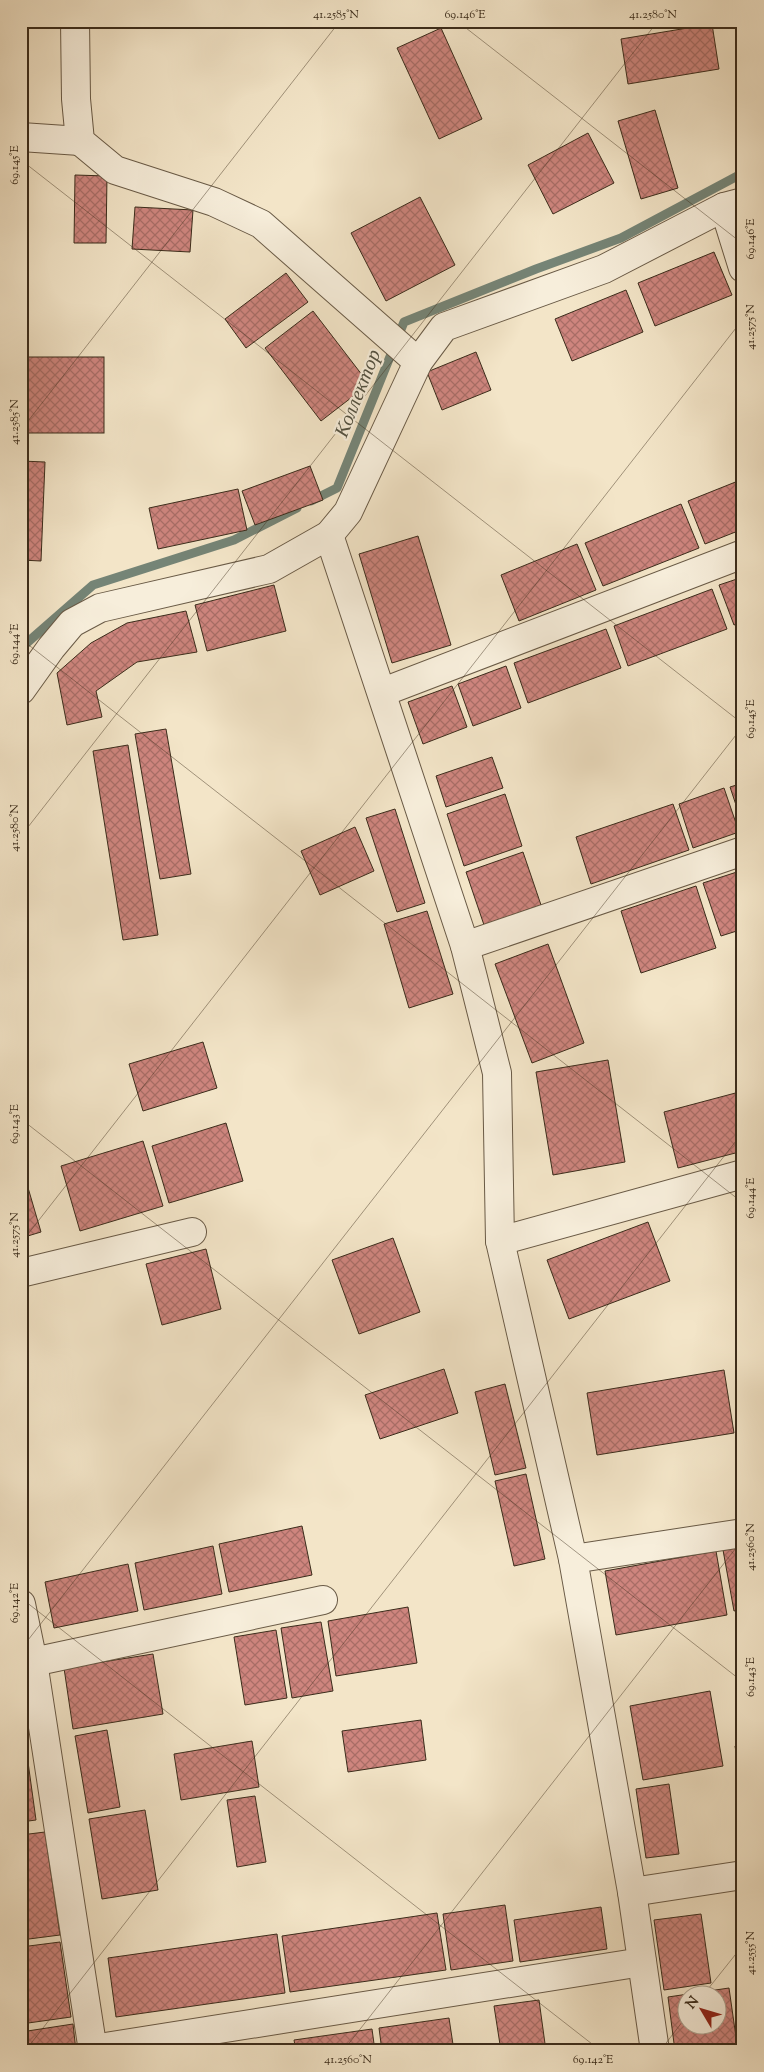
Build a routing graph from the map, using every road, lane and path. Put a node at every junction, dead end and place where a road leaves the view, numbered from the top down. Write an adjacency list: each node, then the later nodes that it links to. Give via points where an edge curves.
1 (75, 21): 3 (street)
2 (21, 137): 3 (street)
3 (80, 141): 6 (street, via 115,170 214,202 262,224)
4 (733, 204): 5 (street); 6 (street, via 604,269 444,328)
5 (743, 268)
6 (418, 362): 7 (street, via 348,512)
7 (330, 534): 9 (street, via 269,568 100,608 72,623); 10 (street)
8 (743, 554): 10 (street)
9 (21, 690)
10 (383, 692): 12 (street)
11 (743, 851): 12 (street)
12 (465, 946): 15 (street, via 497,1073)
13 (743, 1174): 15 (street)
14 (192, 1232): 16 (street)
15 (500, 1241): 18 (street)
16 (21, 1272)
17 (743, 1533): 18 (street)
18 (573, 1559): 23 (street)
19 (323, 1600): 21 (street)
20 (21, 1604): 21 (street)
21 (33, 1662): 25 (street)
22 (743, 1875): 23 (street)
23 (632, 1892): 24 (street)
24 (642, 1962): 25 (street); 26 (street)
25 (93, 2050)
26 (655, 2051)

